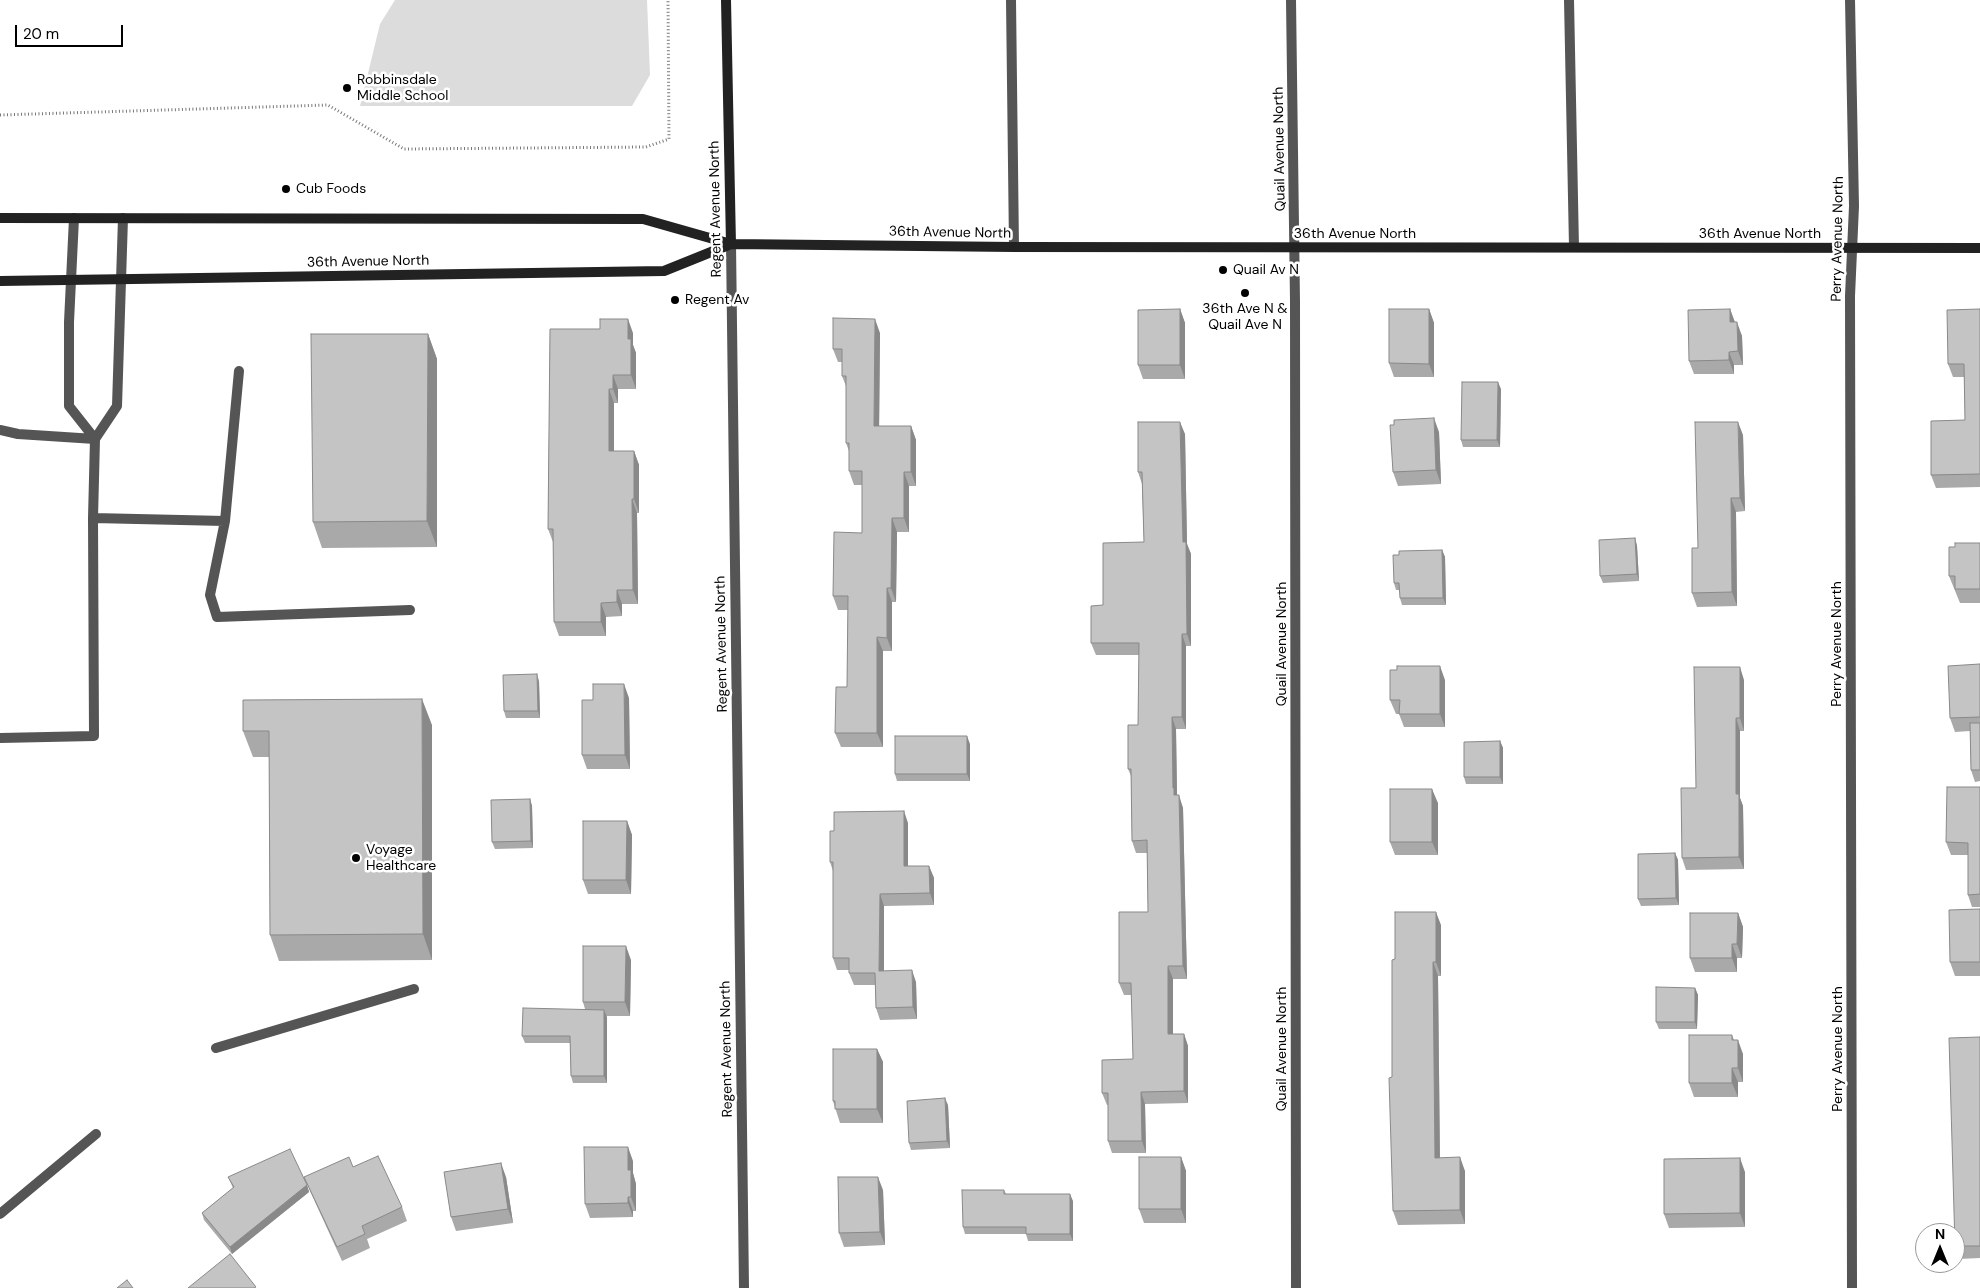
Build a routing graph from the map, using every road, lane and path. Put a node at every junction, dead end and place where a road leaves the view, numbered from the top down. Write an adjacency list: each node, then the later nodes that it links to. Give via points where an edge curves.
1 (668, 0): 7 (path, via 669,139 646,147 404,150 328,105)
2 (726, 0): 11 (street, Regent Avenue North)
3 (1011, 0): 12 (street)
4 (1291, 0): 14 (street, Quail Avenue North)
5 (1569, 0): 13 (street)
6 (1850, 0): 15 (street, Perry Avenue North)
7 (0, 115)
8 (0, 218): 9 (street, 36th Avenue North)
9 (74, 218): 10 (street, 36th Avenue North); 17 (street)
10 (123, 218): 11 (street, 36th Avenue North, via 643,220); 18 (street)
11 (731, 244): 12 (street, 36th Avenue North); 18 (street, 36th Avenue North, via 664,271); 31 (street, Regent Avenue North)
12 (1014, 247): 14 (street, 36th Avenue North)
13 (1574, 247): 14 (street, 36th Avenue North); 15 (street, 36th Avenue North)
14 (1295, 248): 32 (street, Quail Avenue North)
15 (1852, 248): 16 (street, 36th Avenue North); 33 (street, Perry Avenue North)
16 (1980, 248)
17 (71, 280): 18 (street, 36th Avenue North); 19 (street, 36th Avenue North); 22 (street, via 69,406)
18 (120, 280): 22 (street, via 117,406)
19 (0, 281)
20 (239, 371): 24 (street)
21 (0, 430): 22 (street)
22 (95, 439): 23 (street)
23 (93, 518): 24 (street); 26 (street, via 94,736)
24 (225, 521): 25 (street, via 210,594 217,617)
25 (410, 610)
26 (0, 738)
27 (414, 989): 28 (street)
28 (216, 1048)
29 (96, 1134): 30 (street)
30 (0, 1214)
31 (744, 1288)
32 (1296, 1288)
33 (1852, 1288)

